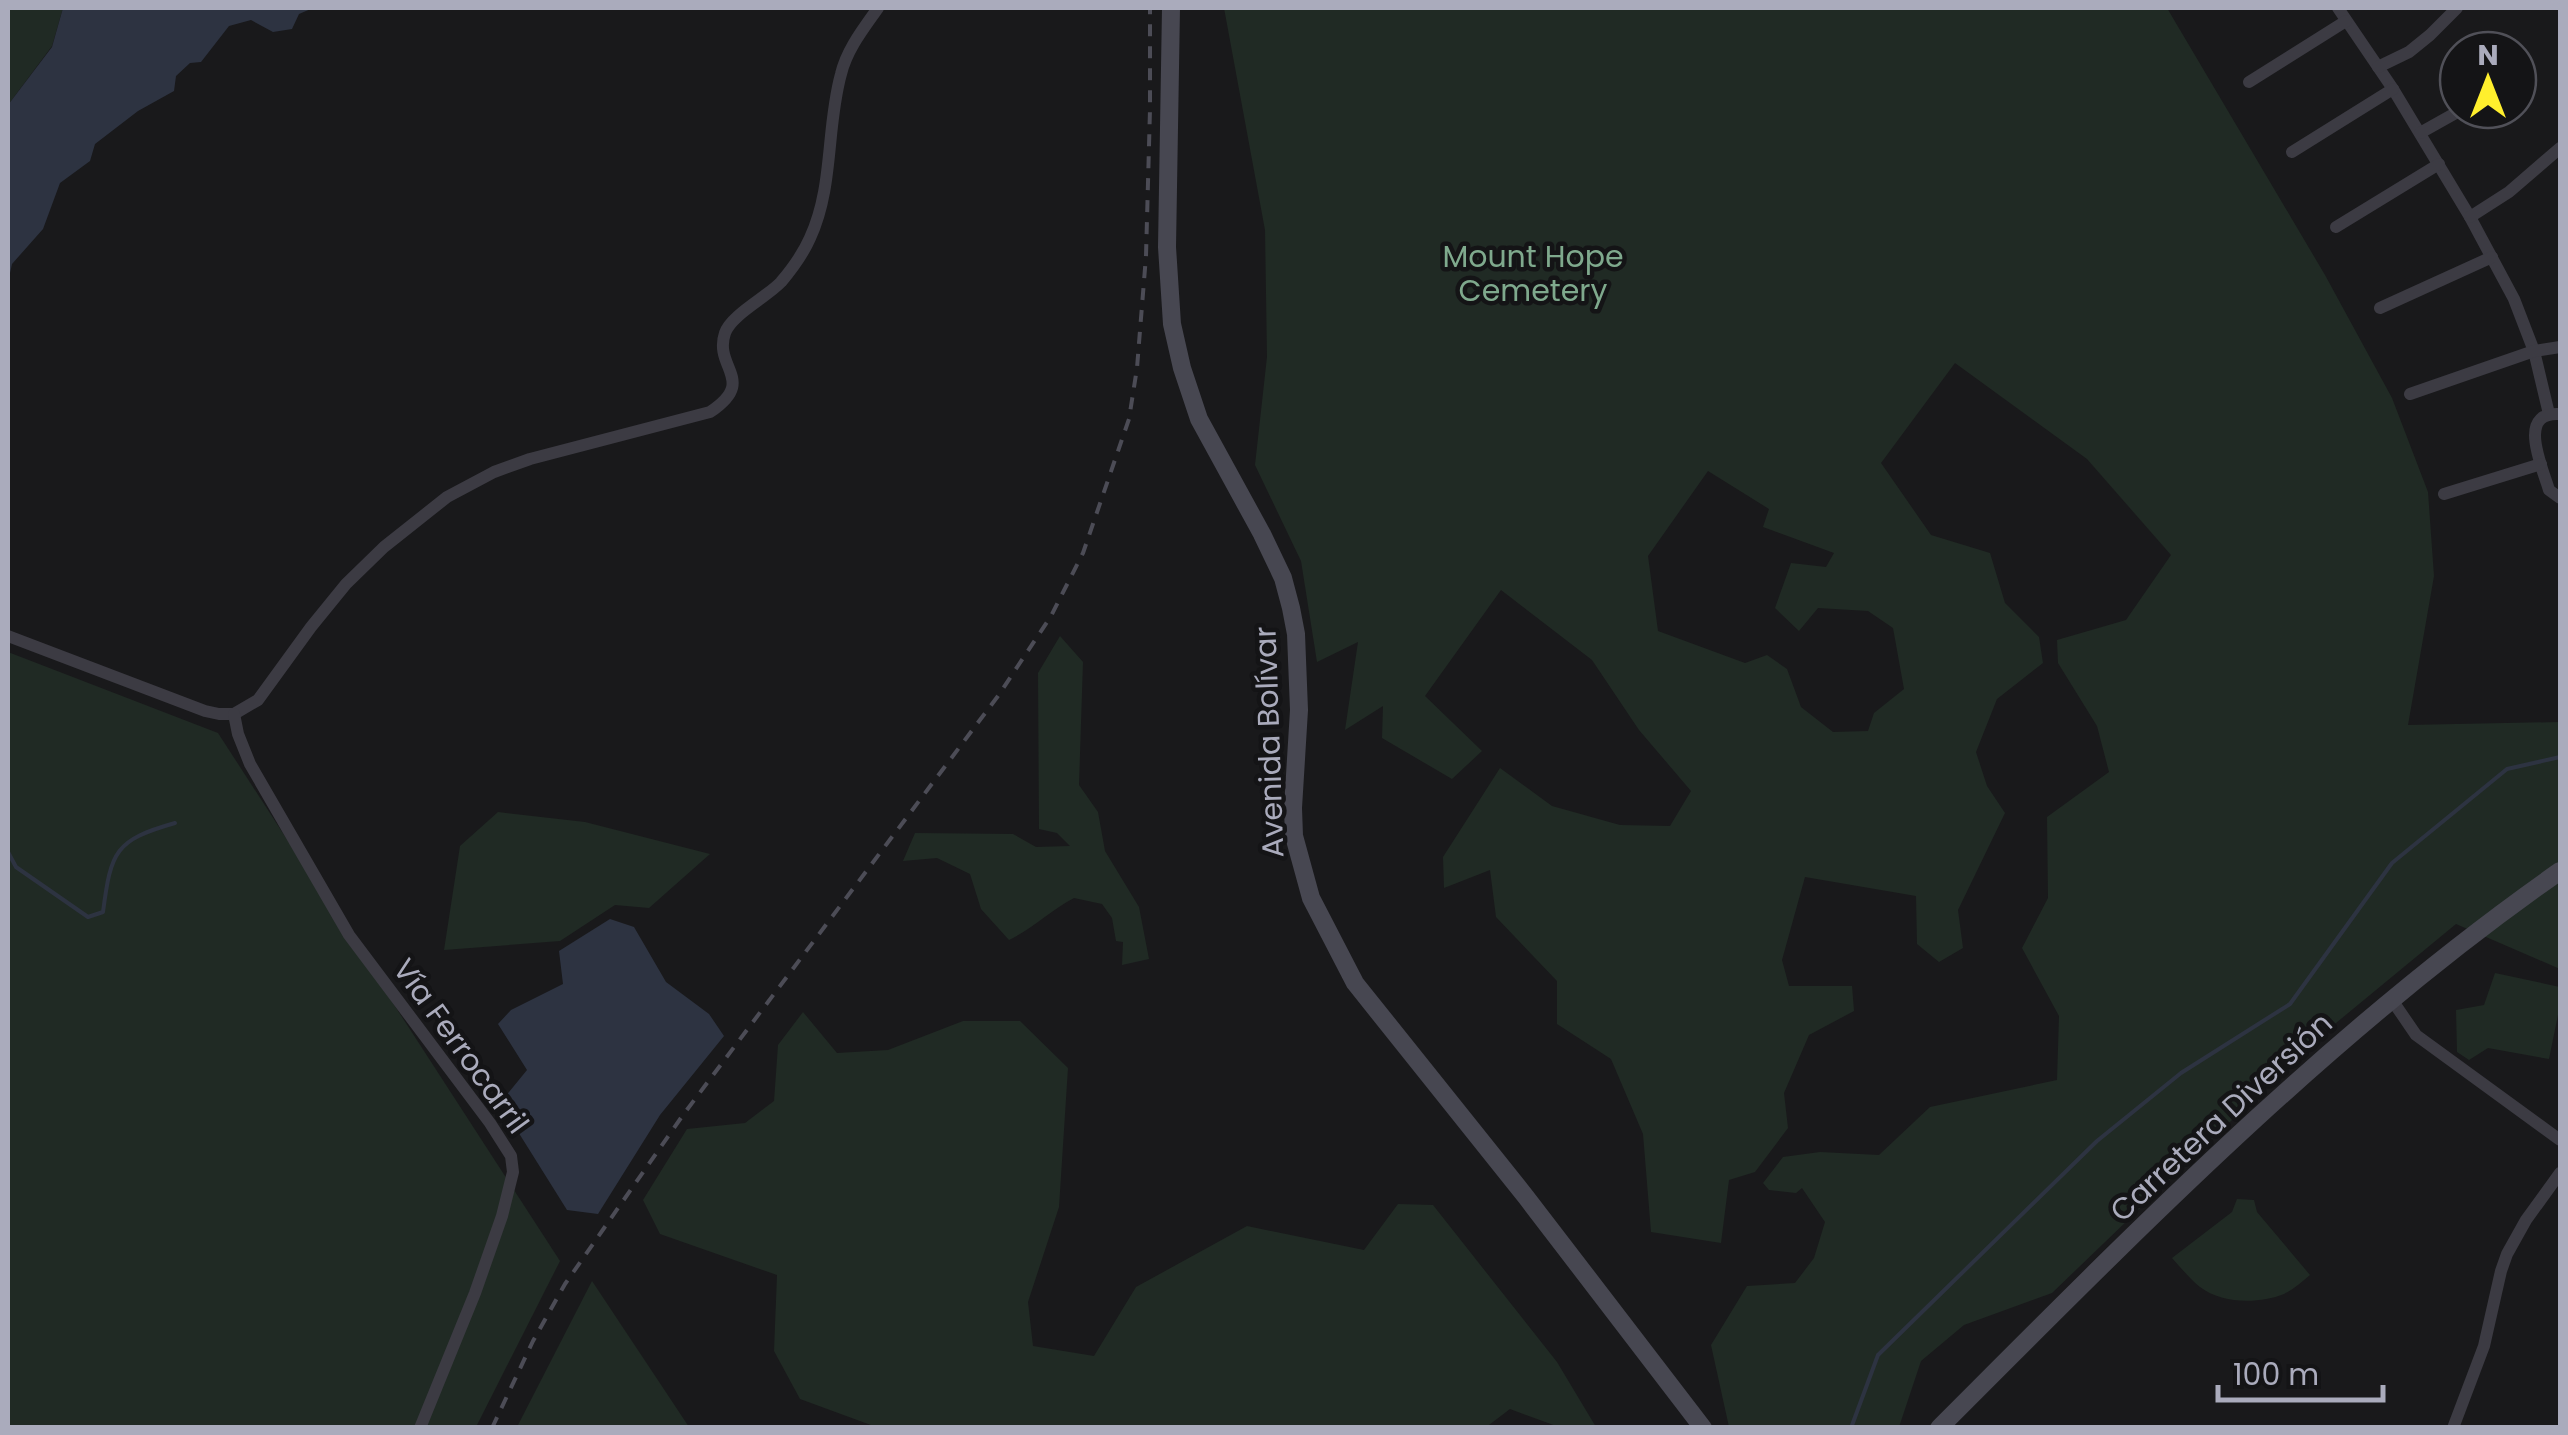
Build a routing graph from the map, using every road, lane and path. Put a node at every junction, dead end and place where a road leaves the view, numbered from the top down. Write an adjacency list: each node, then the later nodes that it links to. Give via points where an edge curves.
1 (878, 8): 26 (street, via 841,71 824,194 811,237 780,284 729,324 723,337 733,382 726,402 494,472 447,497 346,584 258,700)
2 (1171, 8): 32 (main road, Avenida Bolívar, via 1172,324 1199,419 1283,578 1296,634 1299,694 1294,836 1310,898 1355,982)
3 (2338, 8): 5 (street)
4 (2457, 8): 6 (street, via 2410,52)
5 (2346, 21): 6 (street); 7 (street)
6 (2378, 67): 8 (street)
7 (2248, 82)
8 (2393, 89): 10 (street); 12 (street)
9 (2438, 123): 10 (street)
10 (2420, 133): 13 (street)
11 (2560, 148): 14 (street)
12 (2292, 152)
13 (2438, 164): 14 (street); 15 (street)
14 (2470, 217): 16 (street)
15 (2336, 227)
16 (2492, 257): 17 (street); 19 (street)
17 (2380, 308)
18 (2560, 347): 19 (street)
19 (2534, 351): 20 (street); 21 (street)
20 (2410, 394)
21 (2555, 414): 22 (street, via 2536,424)
22 (2541, 464): 23 (street); 24 (street, via 2549,490)
23 (2444, 494)
24 (2560, 498)
25 (8, 636): 26 (street, via 205,711)
26 (234, 714): 31 (street, Vía Ferrocarril, via 250,764 349,935 511,1156 502,1216)
27 (2560, 871): 28 (main road, Carretera Diversión)
28 (2392, 1000): 29 (street, via 2416,1034); 33 (main road, Carretera Diversión, via 2266,1107)
29 (2560, 1140)
30 (2560, 1173): 34 (street, via 2508,1254 2484,1346)
31 (420, 1428)
32 (1703, 1428)
33 (1938, 1428)
34 (2452, 1428)

